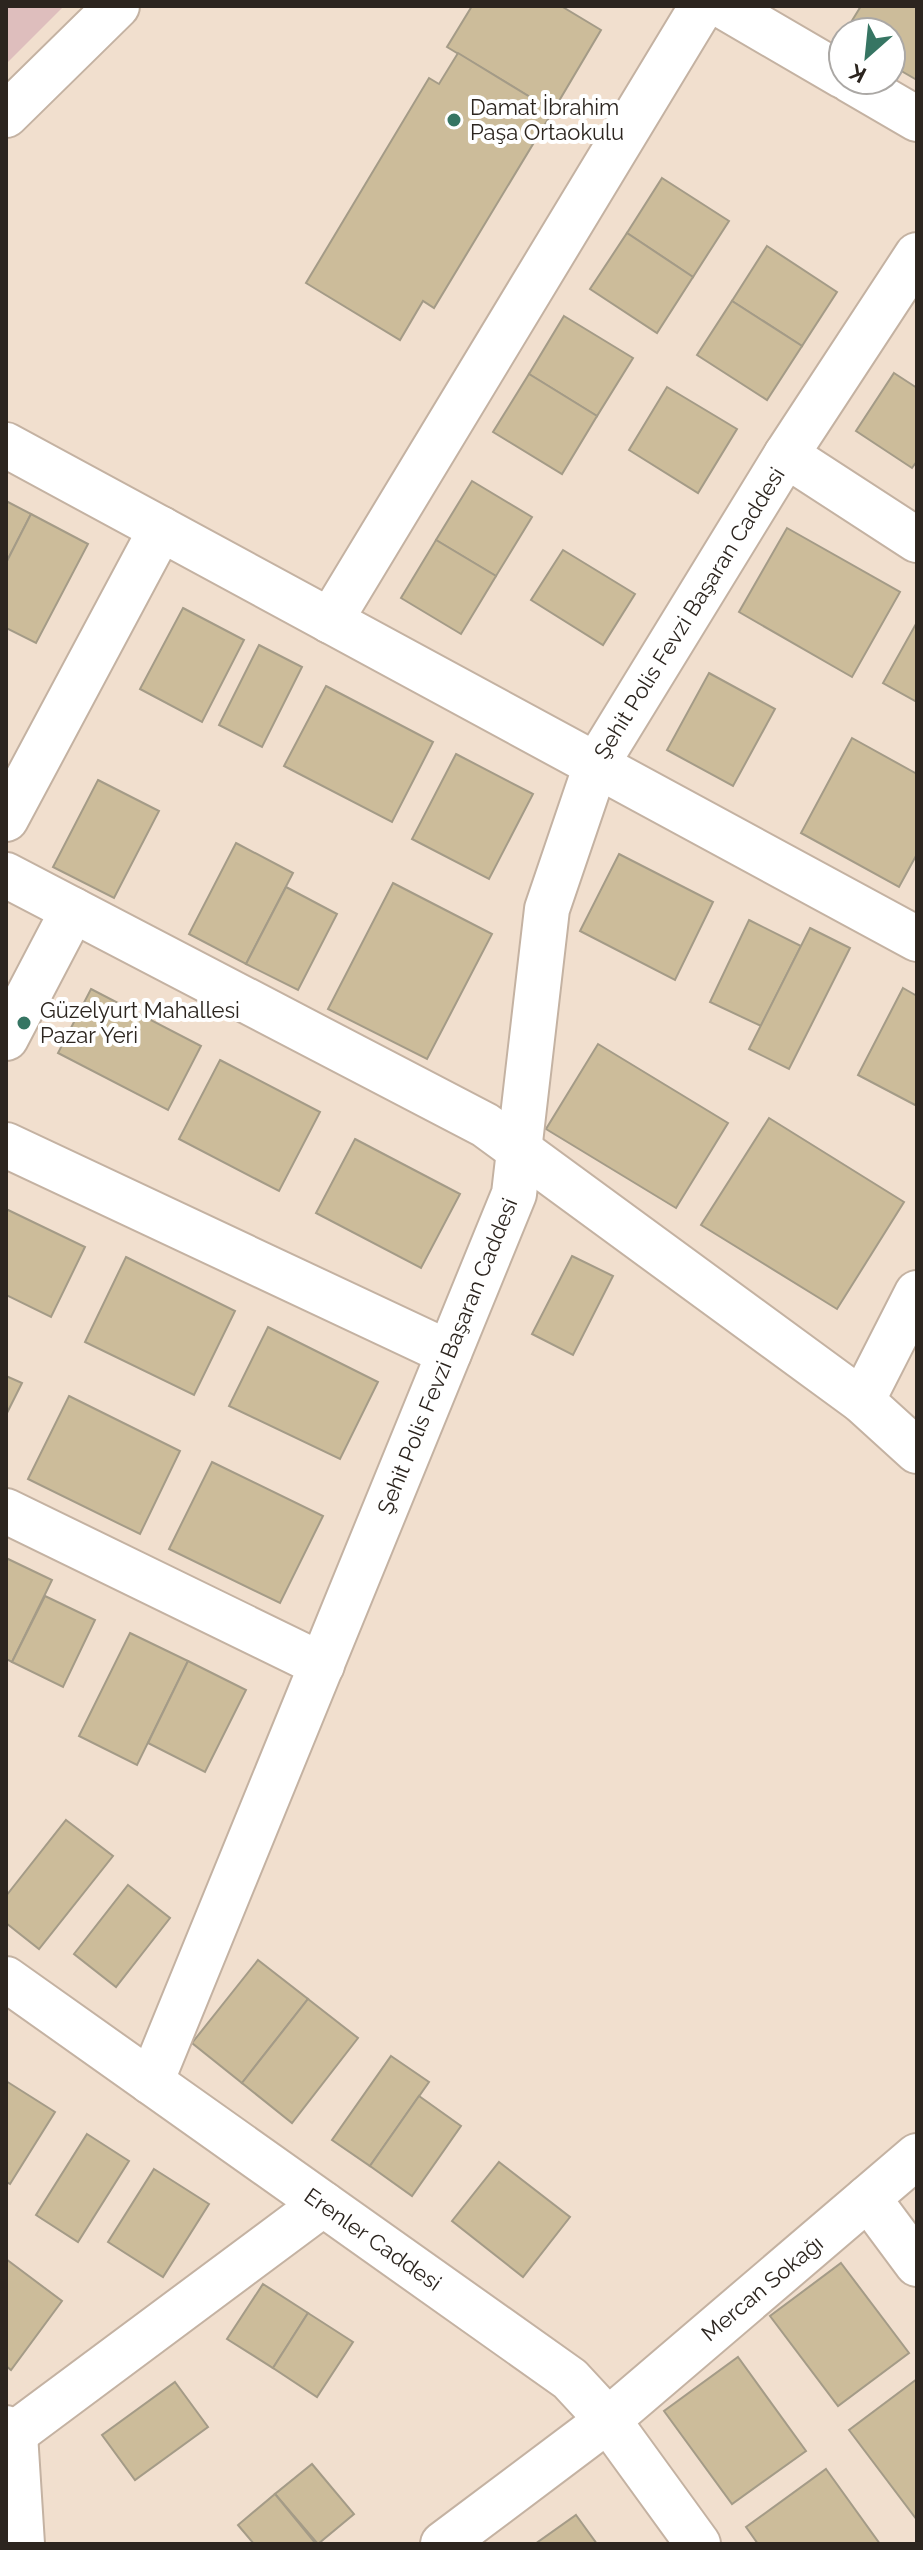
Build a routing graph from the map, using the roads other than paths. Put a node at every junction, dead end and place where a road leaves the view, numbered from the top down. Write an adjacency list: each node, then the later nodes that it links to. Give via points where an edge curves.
1 (117, 6): 6 (street)
2 (702, 6): 13 (street)
3 (723, 6): 4 (street)
4 (827, 67)
5 (877, 96): 7 (street)
6 (6, 115)
7 (917, 119)
8 (917, 255): 10 (street, Şehit Polis Fevzi Başaran Caddesi)
9 (6, 445): 11 (street)
10 (786, 455): 12 (street); 14 (street, Şehit Polis Fevzi Başaran Caddesi)
11 (161, 529): 13 (street); 15 (street)
12 (917, 540)
13 (330, 621): 14 (street)
14 (596, 765): 18 (street); 21 (street, Şehit Polis Fevzi Başaran Caddesi, via 547,909)
15 (6, 819)
16 (7, 878): 17 (street)
17 (73, 910): 19 (street); 21 (street, via 485,1125)
18 (917, 939)
19 (6, 1038)
20 (6, 1145): 23 (street)
21 (520, 1150): 23 (street, Şehit Polis Fevzi Başaran Caddesi, via 514,1194); 24 (street)
22 (917, 1293): 24 (street)
23 (449, 1353): 27 (street, Şehit Polis Fevzi Başaran Caddesi)
24 (862, 1401): 25 (street)
25 (917, 1451)
26 (6, 1511): 27 (street)
27 (322, 1665): 29 (street, Şehit Polis Fevzi Başaran Caddesi)
28 (6, 1979): 29 (street, Erenler Caddesi)
29 (151, 2082): 32 (street, Erenler Caddesi)
30 (917, 2156): 31 (street, Mercan Sokağı)
31 (868, 2198): 33 (street); 34 (street, Mercan Sokağı)
32 (323, 2204): 34 (street, Erenler Caddesi, via 570,2379); 35 (street)
33 (917, 2264)
34 (608, 2420): 37 (street, Mercan Sokağı); 38 (street, Erenler Caddesi)
35 (9, 2434): 36 (street)
36 (22, 2544)
37 (443, 2544)
38 (698, 2544)

